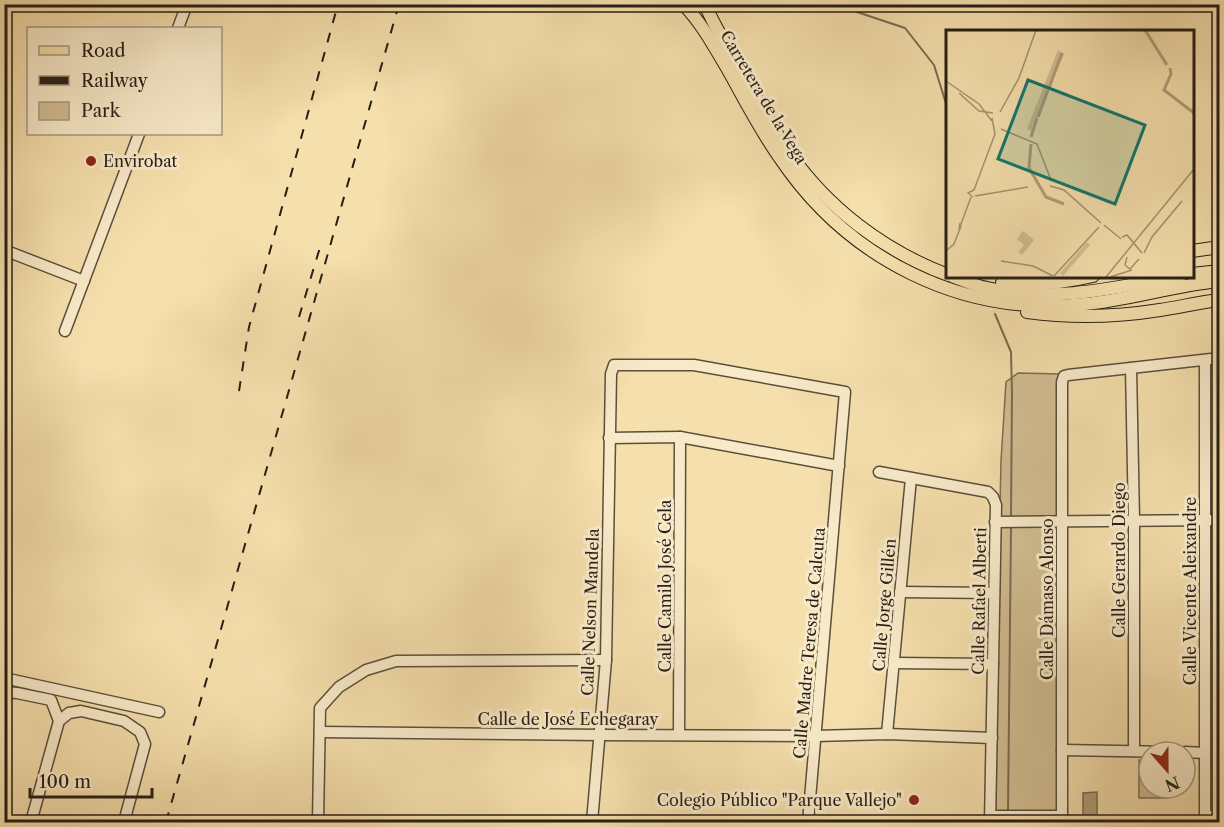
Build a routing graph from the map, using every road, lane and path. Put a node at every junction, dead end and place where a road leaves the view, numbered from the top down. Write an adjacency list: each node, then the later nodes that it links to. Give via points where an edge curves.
1 (187, 4): 4 (street)
2 (682, 4): 18 (main road, Carretera de la Vega, via 715,48 775,151 814,202 870,250)
3 (705, 4): 10 (main road, Carretera de la Vega, via 803,172 824,195 888,247)
4 (178, 27)
5 (139, 135): 16 (street)
6 (1220, 247): 8 (main road)
7 (4, 250): 16 (street)
8 (1194, 251)
9 (1220, 271): 11 (main road)
10 (946, 274)
11 (1194, 274)
12 (957, 278): 15 (main road, Carretera de la Vega, via 987,288 1055,295)
13 (963, 278): 14 (main road, via 1028,285)
14 (1082, 278)
15 (1170, 278)
16 (84, 281): 20 (street)
17 (1220, 281): 18 (main road, Carretera de la Vega, via 1064,306 1003,302)
18 (935, 284): 19 (main road, via 963,300 1058,315 1124,314)
19 (1220, 300)
20 (65, 331)
21 (1220, 358): 22 (street)
22 (1205, 360): 23 (street); 29 (street, Calle Vicente Aleixandre)
23 (1131, 368): 31 (street, Calle Dámaso Alonso, via 1064,376); 32 (street, Calle Gerardo Diego)
24 (680, 437): 25 (street); 26 (street); 46 (street, Calle Camilo José Cela)
25 (609, 438): 26 (street, Calle Nelson Mandela, via 614,365 694,365 845,392); 36 (street, Calle Nelson Mandela)
26 (838, 466): 47 (street, Calle Madre Teresa de Calcuta)
27 (879, 472): 28 (street, Calle Rafael Alberti)
28 (911, 478): 33 (street, Calle Rafael Alberti, via 988,492 996,505); 34 (street, Calle Jorge Gillén)
29 (1205, 520): 30 (street); 32 (street); 53 (street, Calle Vicente Aleixandre)
30 (1220, 520)
31 (1062, 521): 32 (street); 33 (street); 49 (street, Calle Dámaso Alonso)
32 (1134, 521): 50 (street, Calle Gerardo Diego)
33 (995, 522): 35 (street, Calle Rafael Alberti)
34 (900, 592): 35 (street); 37 (street, Calle Jorge Gillén)
35 (994, 593): 38 (street, Calle Rafael Alberti)
36 (606, 660): 43 (street, via 396,661 366,670 339,687 320,708); 45 (street, Calle Nelson Mandela)
37 (894, 663): 38 (street); 44 (street, Calle Jorge Gillén)
38 (993, 664): 48 (street, Calle Rafael Alberti)
39 (4, 678): 41 (street)
40 (4, 692): 42 (street, via 51,700)
41 (159, 712)
42 (59, 721): 58 (street); 59 (street, via 69,712 81,711 124,721 140,732 145,744)
43 (320, 732): 45 (street, Calle de José Echegaray); 60 (street)
44 (887, 734): 47 (street, Calle de José Echegaray); 48 (street, Calle de José Echegaray)
45 (600, 735): 46 (street, Calle de José Echegaray); 61 (street, Calle Nelson Mandela)
46 (679, 735): 47 (street, Calle de José Echegaray)
47 (816, 736): 62 (street, Calle Madre Teresa de Calcuta)
48 (992, 738): 55 (street, Calle Rafael Alberti)
49 (1062, 750): 50 (street); 56 (street, Calle Dámaso Alonso)
50 (1134, 751): 51 (street)
51 (1137, 751)
52 (1197, 753): 53 (street)
53 (1204, 753): 57 (street, Calle Vicente Aleixandre)
54 (1220, 816): 57 (street)
55 (990, 819): 56 (street)
56 (1062, 819)
57 (1205, 819)
58 (31, 822)
59 (124, 822)
60 (318, 822)
61 (592, 822)
62 (808, 822)

